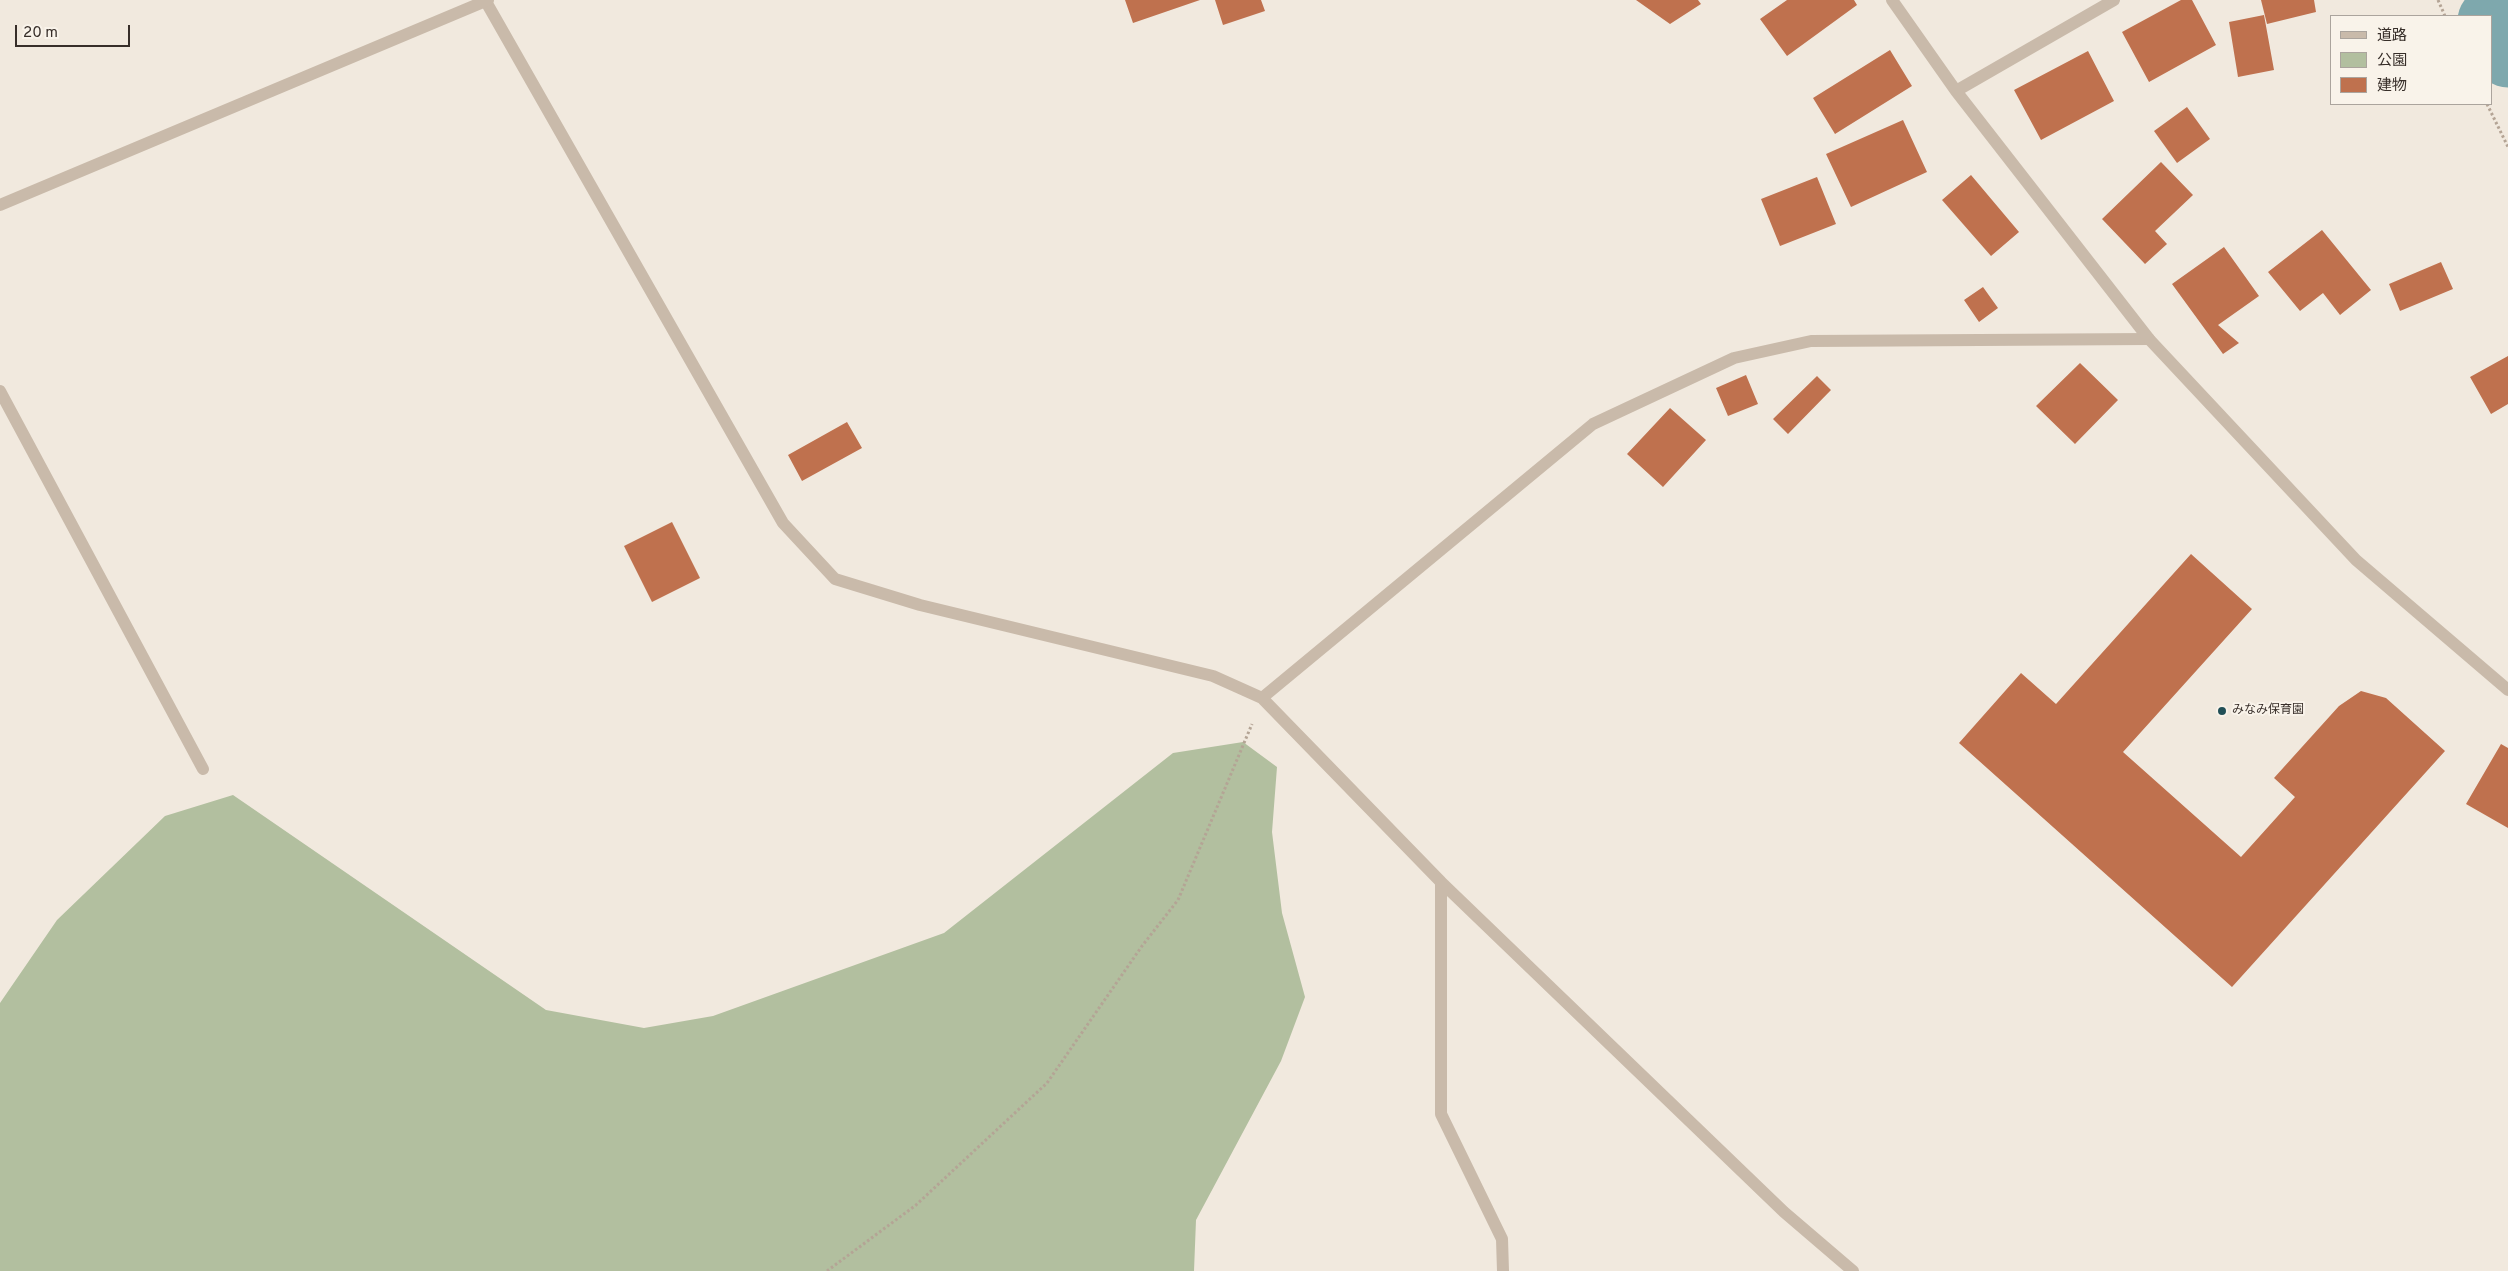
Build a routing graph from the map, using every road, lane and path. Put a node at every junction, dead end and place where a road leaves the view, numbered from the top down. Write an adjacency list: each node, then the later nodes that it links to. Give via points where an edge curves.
1 (486, 0): 9 (street); 13 (street, via 783,523 834,579 920,605 1213,676)
2 (1892, 0): 6 (street)
3 (2114, 0): 6 (street)
4 (2438, 0): 5 (path)
5 (2446, 15)
6 (1956, 91): 10 (street)
7 (2487, 105): 8 (path)
8 (2508, 148)
9 (0, 206)
10 (2149, 339): 12 (street, via 2356,560); 13 (street, via 1811,342 1734,358 1593,424)
11 (0, 391): 14 (street)
12 (2508, 690)
13 (1262, 698): 15 (street); 16 (path, via 1178,900 1047,1083 916,1205)
14 (203, 769)
15 (1441, 882): 17 (street, via 1441,1114 1502,1239); 18 (street, via 1784,1212)
16 (827, 1271)
17 (1503, 1271)
18 (1853, 1271)

